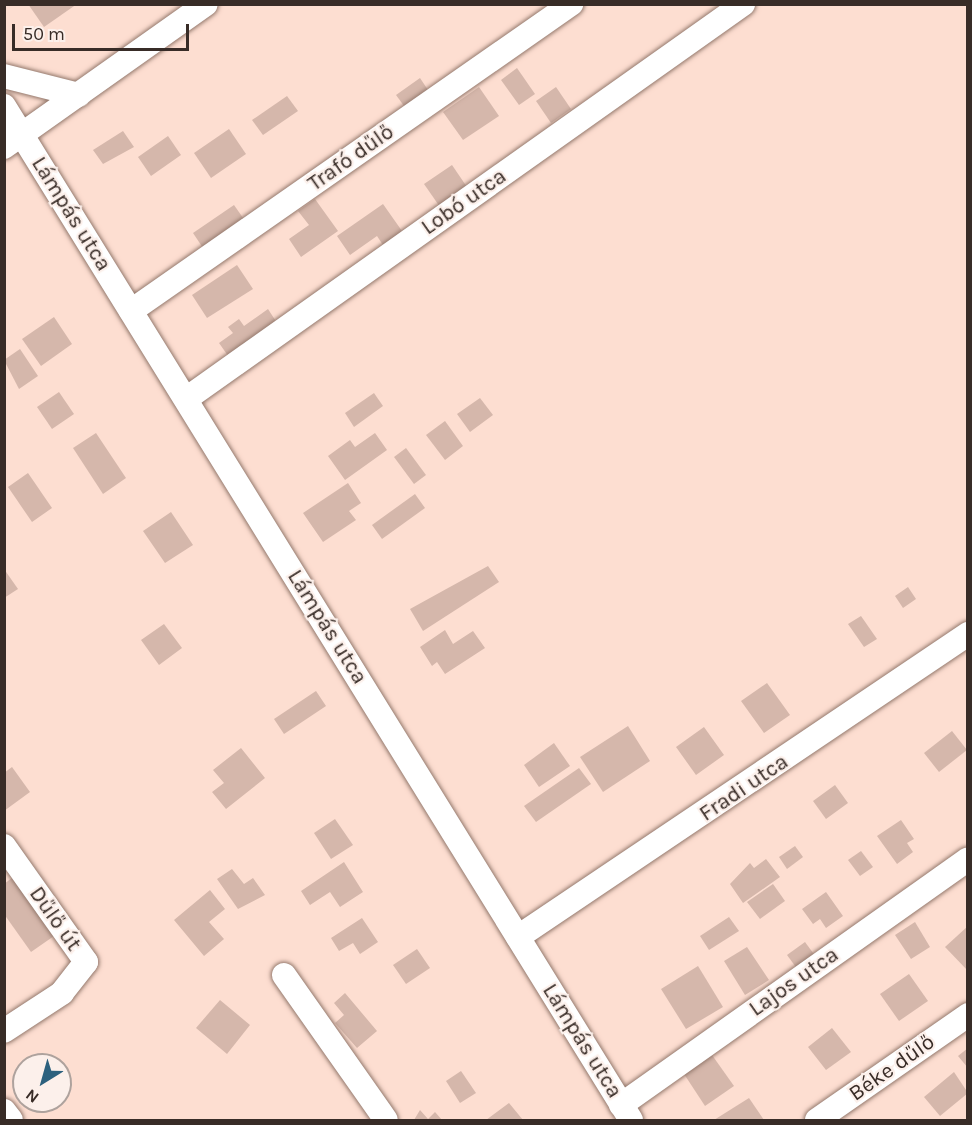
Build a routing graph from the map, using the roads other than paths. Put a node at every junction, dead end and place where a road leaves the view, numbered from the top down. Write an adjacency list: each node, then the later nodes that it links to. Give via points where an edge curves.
1 (206, 4): 5 (street)
2 (571, 4): 8 (street, Trafó dűlő)
3 (743, 4): 9 (street, Lobó utca)
4 (4, 76): 5 (street)
5 (79, 95): 7 (street)
6 (4, 106): 7 (street, Lámpás utca)
7 (13, 141): 8 (street, Lámpás utca)
8 (131, 311): 9 (street, Lámpás utca)
9 (186, 399): 13 (street, Lámpás utca)
10 (968, 634): 13 (street, Fradi utca)
11 (4, 846): 16 (street, Dűlő út, via 86,962 62,993)
12 (968, 859): 18 (street, Lajos utca)
13 (518, 938): 18 (street, Lámpás utca)
14 (284, 975): 20 (street)
15 (968, 1015): 21 (street, Béke dűlő)
16 (4, 1031)
17 (4, 1111): 19 (street)
18 (626, 1113)
19 (11, 1120)
20 (386, 1120)
21 (817, 1120)

